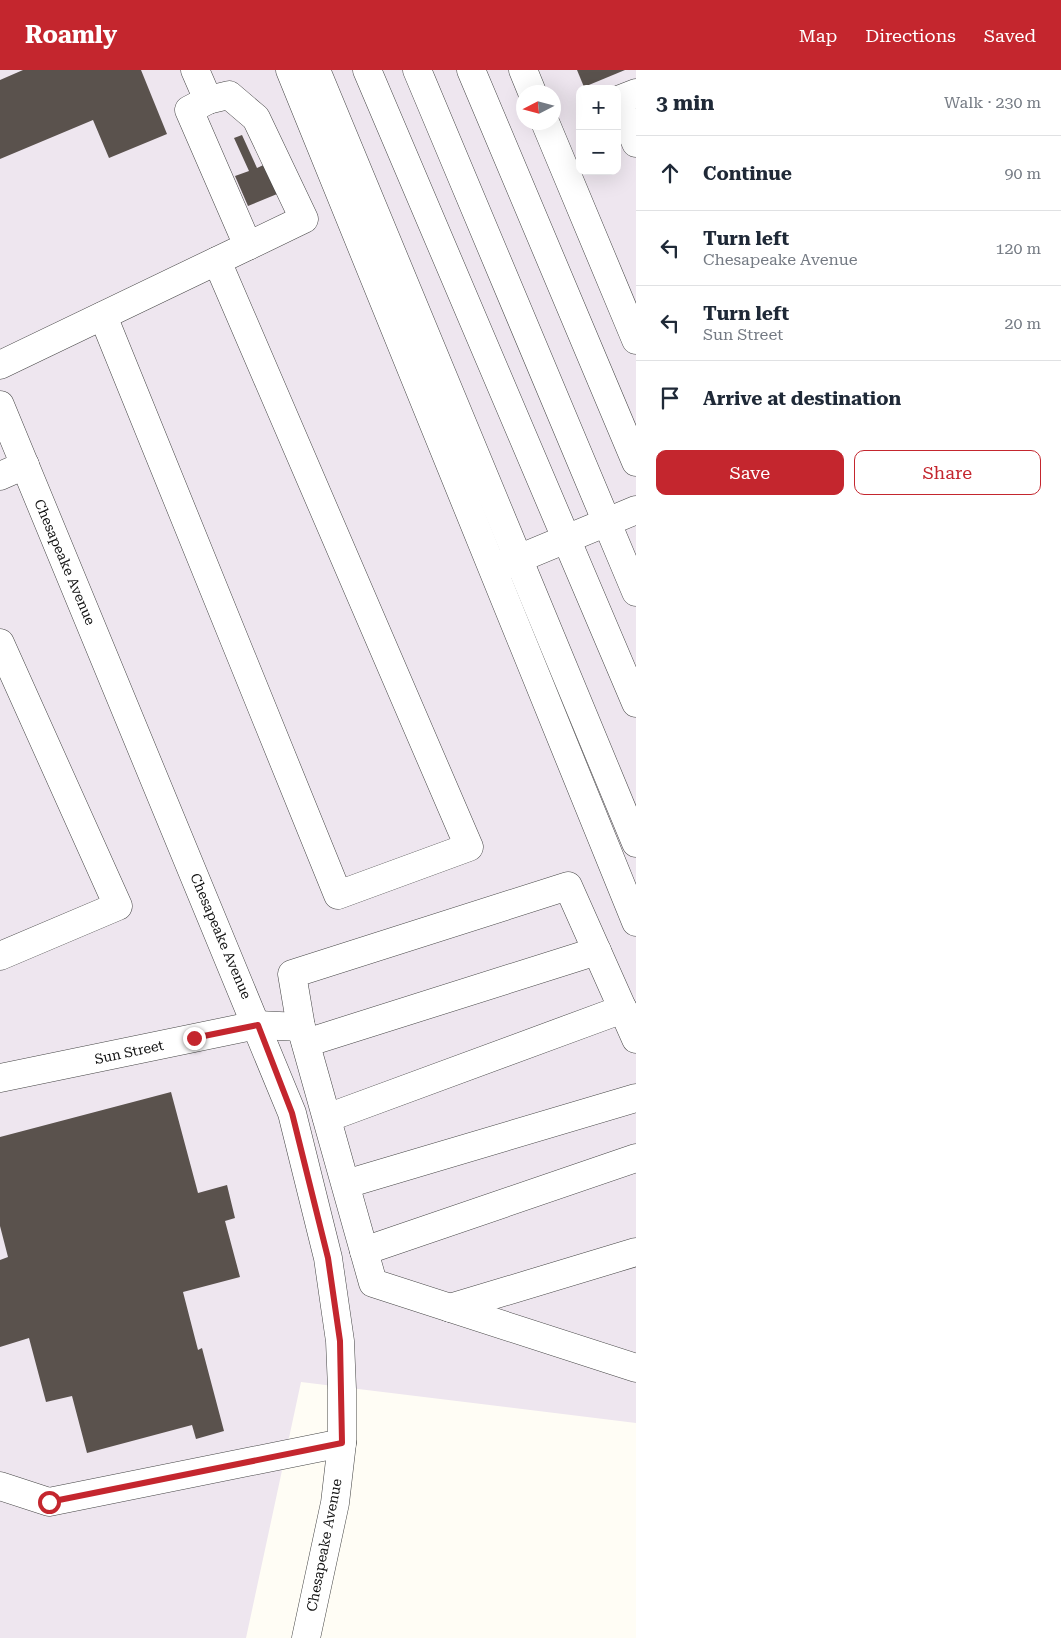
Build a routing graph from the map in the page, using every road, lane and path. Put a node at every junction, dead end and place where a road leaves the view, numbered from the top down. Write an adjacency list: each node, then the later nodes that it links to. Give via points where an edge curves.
1 (195, 70): 10 (street)
2 (290, 70): 26 (street)
3 (316, 70): 25 (street)
4 (367, 70): 24 (street)
5 (417, 70): 23 (street)
6 (471, 70): 19 (street)
7 (523, 70): 8 (street)
8 (529, 85)
9 (636, 93): 12 (street, via 618,100)
10 (208, 100): 13 (street, via 189,110); 13 (street, via 229,95 256,118 304,219)
11 (548, 130): 16 (street)
12 (636, 143)
13 (248, 246): 14 (street)
14 (217, 261): 15 (street); 15 (street, via 468,847 338,895)
15 (103, 316): 17 (street)
16 (636, 340)
17 (0, 365)
18 (0, 405): 20 (street, Chesapeake Avenue)
19 (636, 462)
20 (25, 465): 21 (street); 35 (street, Chesapeake Avenue)
21 (0, 476)
22 (636, 510): 23 (street)
23 (607, 522): 24 (street); 27 (street)
24 (566, 538): 25 (street); 29 (street)
25 (519, 560): 26 (street); 30 (street)
26 (493, 570): 31 (street)
27 (636, 592)
28 (0, 643): 33 (street, via 118,906)
29 (636, 703)
30 (636, 843)
31 (636, 922)
32 (597, 951): 34 (street); 36 (street); 36 (street, via 568,886 292,974)
33 (0, 956)
34 (623, 1009): 37 (street); 40 (street)
35 (258, 1025): 36 (street, Sun Street); 38 (street, Sun Street); 47 (street, Chesapeake Avenue, via 292,1113 328,1258 340,1341)
36 (303, 1035): 40 (street)
37 (636, 1039)
38 (0, 1078)
39 (636, 1098): 42 (street)
40 (327, 1118): 42 (street)
41 (636, 1158): 43 (street)
42 (346, 1184): 43 (street)
43 (364, 1251): 45 (street, via 373,1283)
44 (636, 1252): 45 (street)
45 (450, 1308): 46 (street)
46 (636, 1368)
47 (342, 1443): 48 (street, via 49,1502); 49 (street, Chesapeake Avenue, via 335,1503)
48 (0, 1486)
49 (306, 1638)

